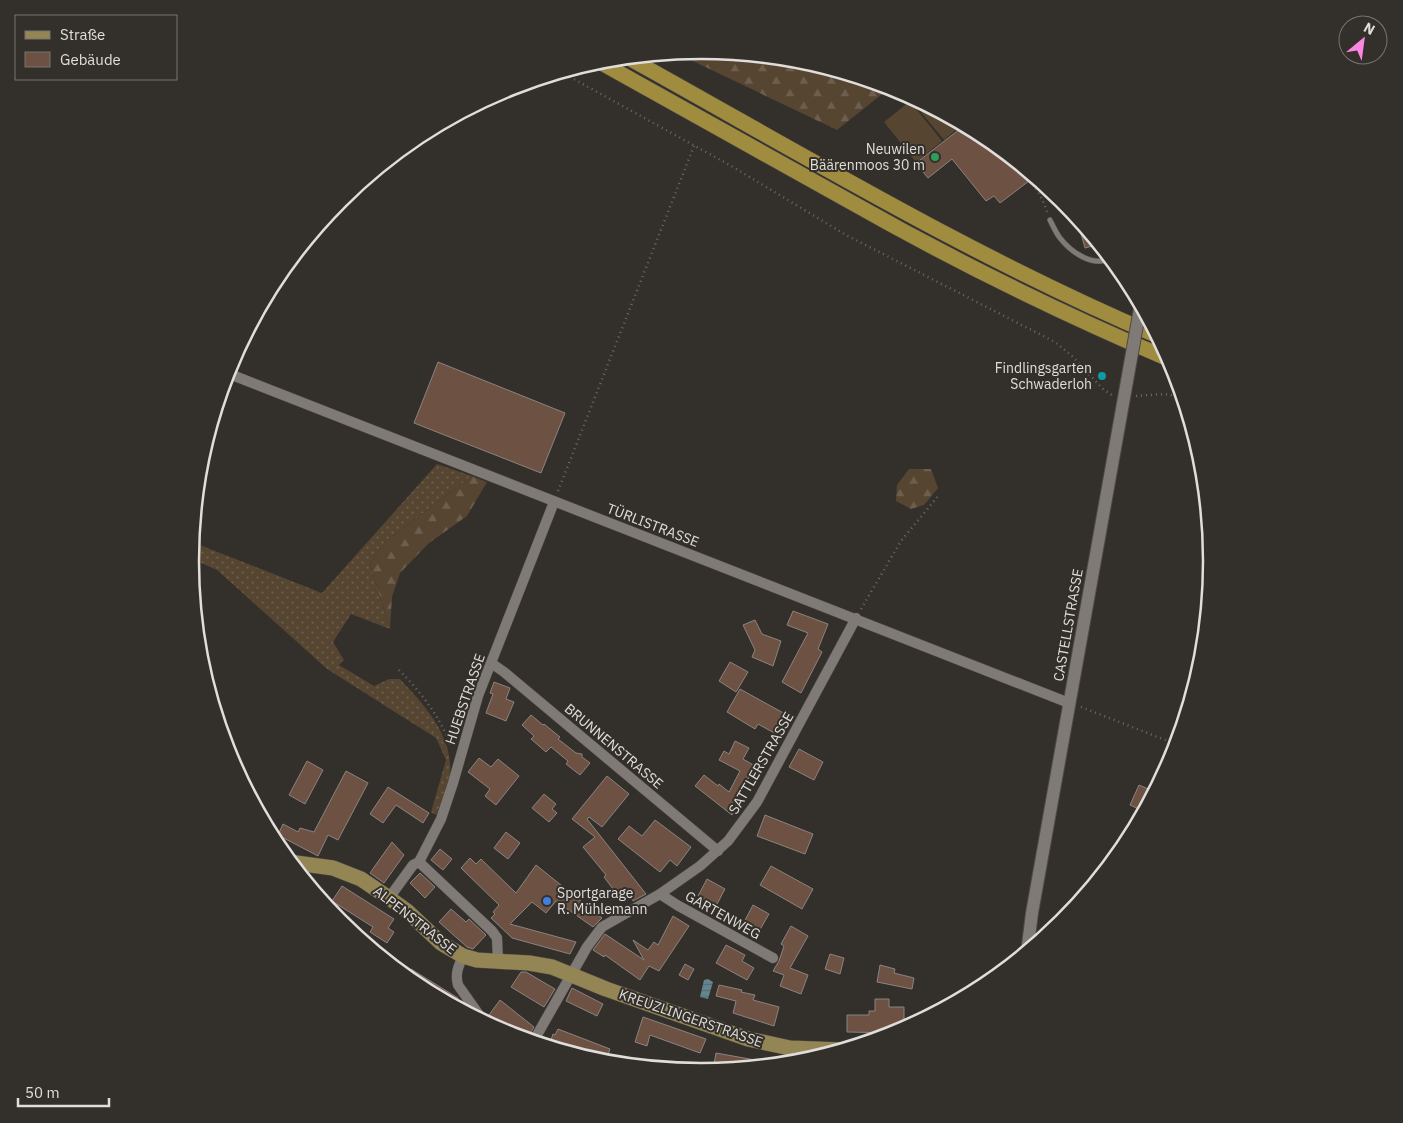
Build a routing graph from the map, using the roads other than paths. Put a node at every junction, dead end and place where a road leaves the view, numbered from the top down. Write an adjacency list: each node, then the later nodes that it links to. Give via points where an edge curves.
1 (638, 63): 6 (highway, via 950,236 1062,293)
2 (609, 67): 7 (highway, via 946,254 1059,311)
3 (1050, 220): 4 (lane, via 1058,236 1075,252 1091,260)
4 (1104, 260)
5 (1138, 313): 12 (street, CASTELLSTRASSE, bridge)
6 (1148, 332)
7 (1159, 355)
8 (234, 376): 9 (street, TÜRLISTRASSE)
9 (554, 502): 10 (street, TÜRLISTRASSE); 11 (street, HUEBSTRASSE)
10 (856, 618): 12 (street, TÜRLISTRASSE); 13 (street, SATTLERSTRASSE, via 757,802)
11 (491, 663): 13 (street, BRUNNENSTRASSE); 14 (street, HUEBSTRASSE, via 472,714 441,819)
12 (1069, 702): 18 (street, CASTELLSTRASSE)
13 (718, 851): 16 (street, SATTLERSTRASSE)
14 (418, 862): 17 (street, HUEBSTRASSE); 21 (street, via 492,931 498,942)
15 (300, 863): 17 (main road, ALPENSTRASSE, via 347,873)
16 (660, 894): 20 (street, GARTENWEG); 22 (street, SATTLERSTRASSE, via 602,928)
17 (389, 898): 19 (main road, ALPENSTRASSE, via 441,943)
18 (1028, 943)
19 (463, 956): 21 (main road, ALPENSTRASSE); 23 (street, via 456,979)
20 (772, 958)
21 (498, 961): 22 (main road, ALPENSTRASSE, via 539,964)
22 (572, 974): 24 (street, SATTLERSTRASSE); 25 (main road, KREUZLINGERSTRASSE, via 748,1039 790,1048)
23 (476, 1010)
24 (536, 1037)
25 (823, 1049)

